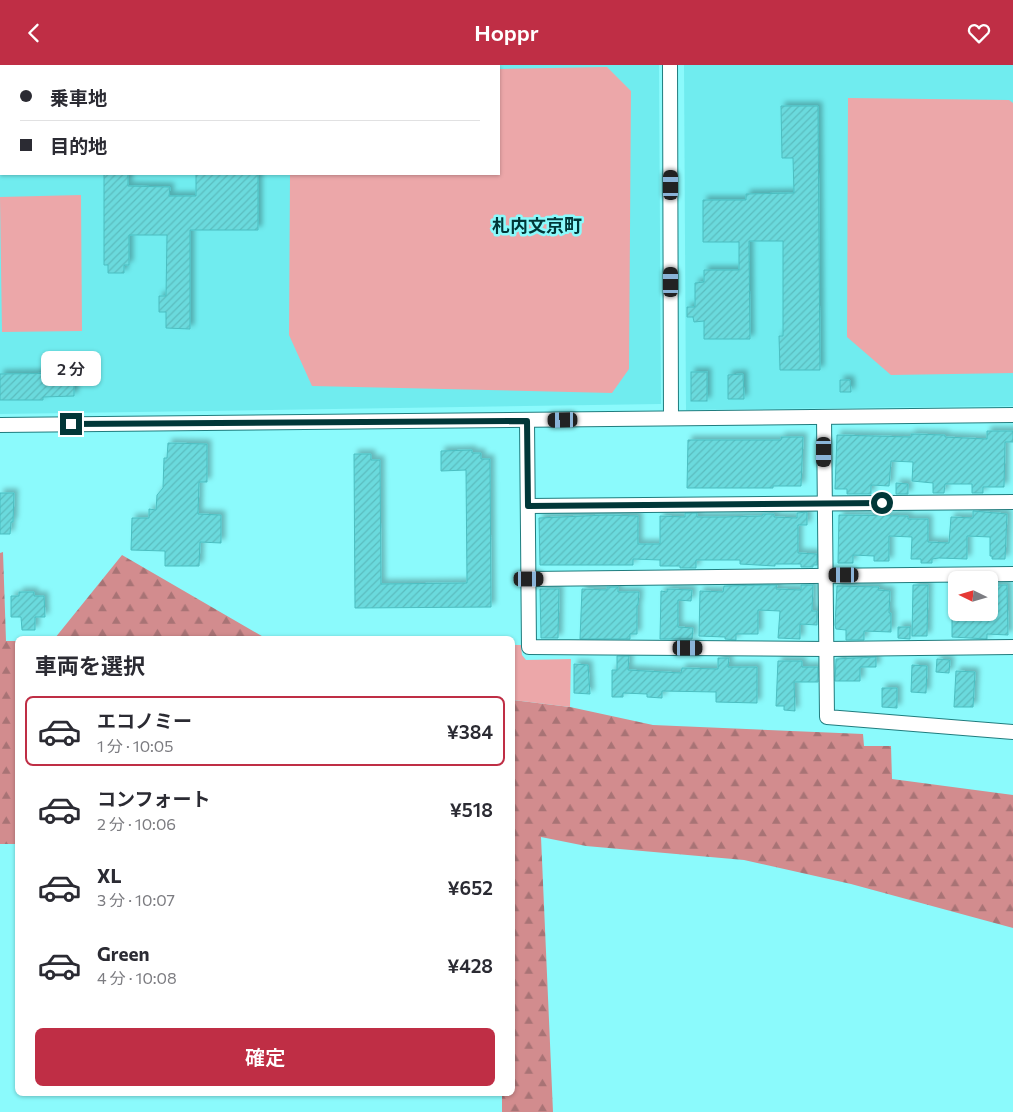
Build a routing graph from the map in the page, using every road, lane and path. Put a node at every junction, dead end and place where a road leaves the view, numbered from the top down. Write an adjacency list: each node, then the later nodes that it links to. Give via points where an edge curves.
1 (670, 65): 4 (street)
2 (1013, 415): 3 (street)
3 (824, 417): 4 (street); 8 (street)
4 (671, 418): 5 (street)
5 (527, 421): 6 (street); 9 (street)
6 (0, 425)
7 (1013, 502): 8 (street)
8 (825, 503): 9 (street); 11 (street)
9 (528, 506): 12 (street)
10 (1013, 574): 11 (street)
11 (826, 575): 12 (street); 14 (street)
12 (529, 579): 14 (street, via 529,647)
13 (1013, 647): 14 (street)
14 (827, 649): 15 (street, via 827,717)
15 (1013, 732)

